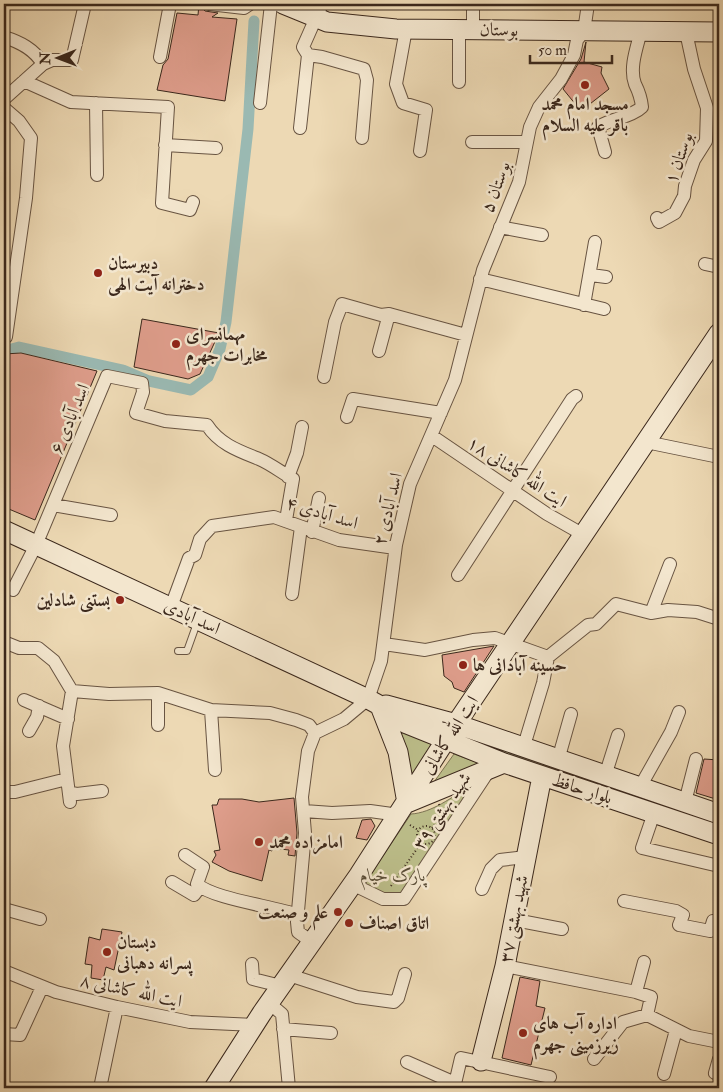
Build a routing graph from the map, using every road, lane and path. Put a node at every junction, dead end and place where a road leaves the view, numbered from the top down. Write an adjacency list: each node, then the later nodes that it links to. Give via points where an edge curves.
1 (85, 4): 19 (street, via 72,60 52,60)
2 (170, 4): 18 (street)
3 (209, 4): 4 (street, via 244,8)
4 (250, 4)
5 (271, 4): 23 (street)
6 (283, 4): 9 (main road, بوستان)
7 (473, 4): 11 (street)
8 (588, 4): 12 (street, بوستان ۵)
9 (319, 11): 10 (main road, بوستان, via 327,22); 17 (street, via 303,47)
10 (406, 29): 11 (main road, بوستان); 33 (street, via 396,84 403,103 426,110)
11 (466, 29): 12 (main road, بوستان); 21 (street)
12 (584, 31): 13 (main road, بوستان); 30 (street, بوستان ۵, via 560,79 539,107)
13 (641, 32): 14 (main road, بوستان); 34 (street, via 633,67 642,106 636,114 621,116 598,127)
14 (686, 32): 15 (main road, بوستان); 25 (street, بوستان ۱, via 692,62)
15 (719, 32)
16 (4, 37): 19 (street, via 37,54)
17 (308, 55): 27 (street); 28 (street, via 364,69)
18 (160, 57)
19 (43, 64): 20 (street)
20 (24, 81): 22 (street); 24 (street, via 70,102)
21 (459, 82)
22 (4, 99)
23 (260, 102)
24 (96, 103): 31 (street, via 168,107); 35 (street)
25 (713, 106): 37 (street, بوستان ۱, via 706,141 694,160 684,196 675,213 659,222)
26 (4, 108): 51 (street, via 31,138 26,198)
27 (300, 128)
28 (362, 138)
29 (472, 142): 30 (street)
30 (527, 142): 38 (street, بوستان ۵, via 519,182)
31 (165, 145): 32 (street); 36 (street, via 162,203 190,210)
32 (216, 148)
33 (420, 151)
34 (605, 152)
35 (97, 175)
36 (193, 202)
37 (657, 218)
38 (500, 227): 39 (street); 45 (street, بوستان ۵)
39 (542, 235)
40 (595, 242): 43 (street)
41 (705, 264): 42 (street)
42 (719, 267)
43 (591, 276): 44 (street); 46 (street)
44 (606, 277)
45 (480, 279): 46 (street); 49 (street, بوستان ۵)
46 (584, 305): 47 (street)
47 (604, 310)
48 (390, 314): 49 (street); 52 (street); 53 (street, via 381,315 342,304)
49 (466, 335): 55 (street, اسد آبادی ۲, via 455,380)
50 (718, 336): 59 (main road, ایت الله کاشانی)
51 (6, 337)
52 (379, 351)
53 (324, 377)
54 (576, 396): 62 (street)
55 (441, 413): 56 (street, via 353,399); 58 (street, اسد آبادی ۲)
56 (347, 417)
57 (302, 428): 61 (street)
58 (432, 436): 62 (street, ایت الله کاشانی ۱۸); 71 (street, اسد آبادی ۲, via 410,484)
59 (646, 442): 60 (street); 69 (main road, ایت الله کاشانی)
60 (719, 456)
61 (288, 477): 64 (street, اسد آبادی ۶, via 258,458 246,456 221,441 207,425 165,421 136,413 143,392 142,383 107,376); 66 (street, via 293,480)
62 (514, 490): 69 (street, ایت الله کاشانی ۱۸); 73 (street)
63 (319, 498): 68 (street)
64 (53, 504): 65 (street); 70 (street, اسد آبادی ۶)
65 (111, 515)
66 (286, 520): 68 (street, اسد آبادی ۴); 76 (street, اسد آبادی ۴, via 274,517 212,526 200,539 195,555 189,558)
67 (4, 530): 70 (main road, اسد آبادی)
68 (306, 530): 71 (street, اسد آبادی ۴, via 339,540); 75 (street)
69 (584, 535): 82 (main road, ایت الله کاشانی)
70 (36, 545): 74 (street, اسد آبادی ۶); 76 (main road, اسد آبادی)
71 (395, 548): 81 (street, اسد آبادی ۲)
72 (670, 564): 77 (street)
73 (458, 575)
74 (13, 590)
75 (292, 594)
76 (171, 607): 78 (main road, اسد آبادی)
77 (651, 613): 79 (street, via 687,611); 84 (street, via 616,604 596,624 588,625)
78 (198, 619): 83 (lane, via 187,651); 88 (main road, اسد آبادی)
79 (719, 619)
80 (4, 642): 85 (street, via 19,648 38,648 54,661)
81 (384, 644): 82 (street, via 425,650 495,638); 88 (street, اسد آبادی ۲)
82 (510, 645): 84 (street); 96 (main road, ایت الله کاشانی)
83 (178, 651)
84 (548, 657): 99 (street)
85 (72, 691): 86 (street); 93 (street)
86 (158, 693): 90 (street); 94 (street)
87 (24, 700): 89 (street)
88 (374, 702): 96 (main road, اسد آبادی, via 391,705); 97 (street); 114 (main road, via 398,752)
89 (39, 706): 93 (street); 95 (street)
90 (211, 710): 97 (street, via 270,714 309,725); 103 (street)
91 (679, 712): 107 (street)
92 (570, 714): 101 (street)
93 (68, 719): 106 (street, via 63,746)
94 (158, 725)
95 (29, 731)
96 (451, 732): 99 (main road, بلوار حافظ); 102 (main road, بلوار حافظ); 114 (main road, ایت الله کاشانی)
97 (315, 733): 112 (street, via 306,764 302,797)
98 (618, 735): 105 (street)
99 (523, 749): 101 (main road, بلوار حافظ)
100 (696, 759): 110 (street)
101 (558, 760): 105 (main road, بلوار حافظ)
102 (498, 765): 104 (main road, بلوار حافظ); 114 (main road); 124 (street, شهید بهشتی ۳۹, via 404,899 383,899)
103 (215, 770)
104 (542, 776): 113 (main road, بلوار حافظ); 121 (main road, شهید بهشتی ۳۷)
105 (605, 776): 107 (main road, بلوار حافظ)
106 (67, 778): 108 (street, via 70,797); 109 (street)
107 (640, 788): 110 (main road, بلوار حافظ)
108 (102, 791)
109 (4, 792)
110 (685, 802): 115 (main road, بلوار حافظ)
111 (449, 809): 116 (path)
112 (304, 811): 114 (street); 130 (street)
113 (654, 813): 118 (main road, بلوار حافظ); 122 (street, via 642,848)
114 (404, 814): 117 (path); 124 (main road, ایت الله کاشانی)
115 (719, 814)
116 (432, 828): 117 (path, via 426,826); 119 (path, via 435,834 432,842 427,845)
117 (418, 830): 119 (path, via 417,838)
118 (719, 836)
119 (421, 843): 127 (path)
120 (185, 855): 125 (street, via 204,867 197,884)
121 (526, 858): 126 (street, via 500,860 491,869); 132 (main road, شهید بهشتی ۳۷)
122 (719, 866)
123 (172, 882): 125 (street, via 194,895)
124 (352, 884): 135 (main road, ایت الله کاشانی)
125 (200, 887): 130 (street, via 216,895)
126 (482, 889)
127 (388, 891)
128 (624, 901): 133 (street, via 676,911 683,916 679,925 684,927 710,932 713,921)
129 (4, 909): 131 (street)
130 (298, 915): 135 (street, via 298,932)
131 (40, 919)
132 (515, 920): 134 (street); 138 (main road, شهید بهشتی ۳۷)
133 (719, 922)
134 (562, 929)
135 (312, 942): 141 (main road, ایت الله کاشانی)
136 (644, 962): 143 (street)
137 (252, 964): 141 (street, via 253,979)
138 (505, 966): 143 (street); 156 (main road, شهید بهشتی ۳۷)
139 (4, 971): 142 (street, ایت الله کاشانی ۸)
140 (405, 974): 141 (street, via 394,1002)
141 (285, 981): 144 (main road, ایت الله کاشانی)
142 (42, 987): 145 (street, ایت الله کاشانی ۸); 151 (street, via 20,1035)
143 (636, 992): 146 (street, via 651,997)
144 (269, 1003): 147 (main road, ایت الله کاشانی); 148 (street, via 282,1014)
145 (117, 1007): 147 (street, ایت الله کاشانی ۸, via 190,1022); 161 (street)
146 (647, 1015): 149 (street); 153 (street, via 622,1022)
147 (255, 1024): 162 (main road, ایت الله کاشانی)
148 (283, 1029): 150 (street); 163 (street)
149 (676, 1030): 152 (street); 157 (street)
150 (331, 1033)
151 (4, 1034)
152 (719, 1042)
153 (594, 1059)
154 (719, 1059): 158 (street, via 715,1073)
155 (407, 1062): 160 (street)
156 (481, 1062): 159 (street); 160 (street, via 461,1058)
157 (664, 1074)
158 (719, 1075)
159 (550, 1077)
160 (455, 1086)
161 (100, 1088)
162 (214, 1088)
163 (289, 1088)

